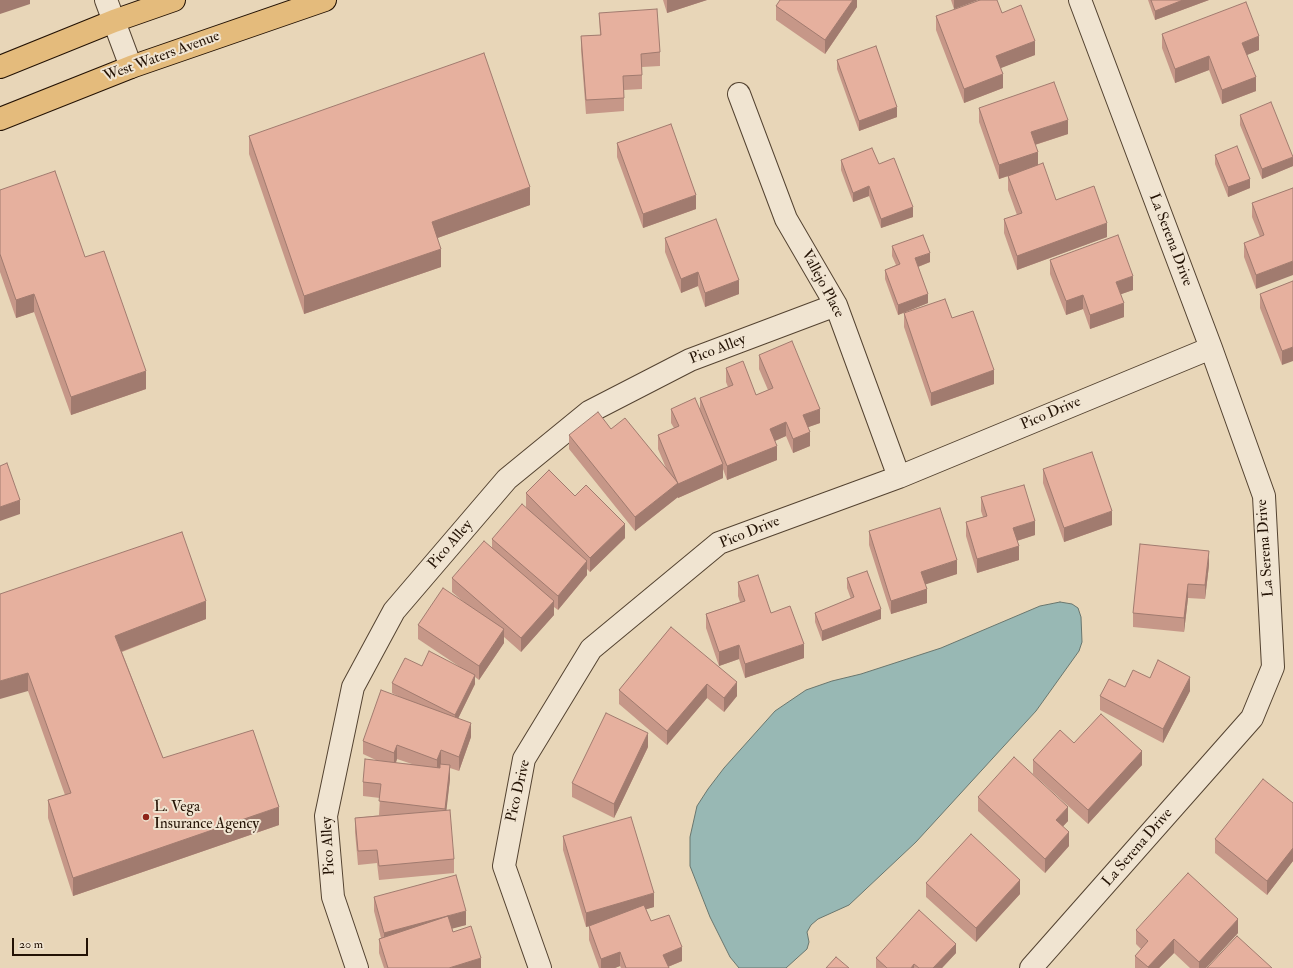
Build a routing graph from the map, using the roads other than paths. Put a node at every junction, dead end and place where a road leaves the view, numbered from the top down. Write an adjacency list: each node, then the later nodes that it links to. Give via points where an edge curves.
1 (106, 0): 5 (street)
2 (174, 0): 5 (main road)
3 (325, 0): 7 (main road, West Waters Avenue)
4 (1080, 0): 11 (street, La Serena Drive)
5 (114, 21): 6 (main road); 7 (street)
6 (0, 67)
7 (131, 67): 9 (main road, West Waters Avenue)
8 (739, 94): 10 (street, Vallejo Place, via 786,219)
9 (0, 119)
10 (836, 305): 12 (street, Vallejo Place); 14 (street, Pico Alley, via 690,360 589,412 507,479 394,611 353,687 326,816 333,897)
11 (1211, 348): 12 (street, Pico Drive); 13 (street, La Serena Drive, via 1264,496 1273,667 1252,718)
12 (899, 477): 15 (street, Pico Drive, via 718,543 591,650 524,760 504,866)
13 (1041, 965)
14 (357, 968)
15 (540, 968)

